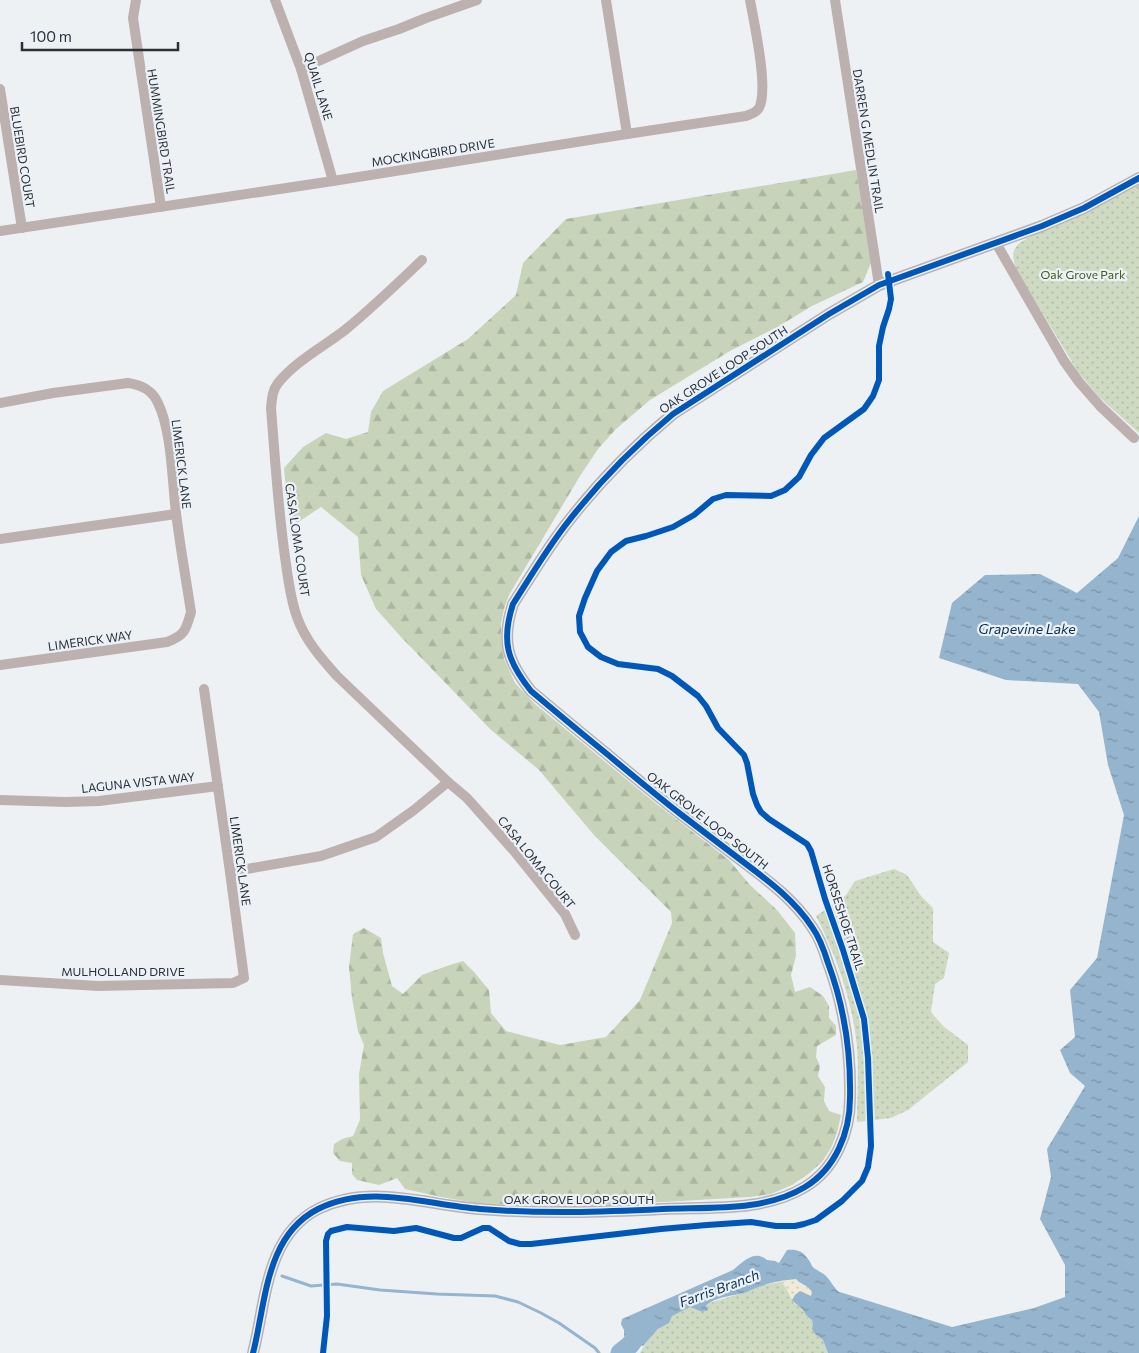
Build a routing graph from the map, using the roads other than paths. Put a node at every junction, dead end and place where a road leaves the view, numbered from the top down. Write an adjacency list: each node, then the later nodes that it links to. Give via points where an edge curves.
1 (136, 0): 12 (street, HUMMINGBIRD TRAIL, via 133,18)
2 (275, 0): 7 (street, QUAIL LANE)
3 (477, 0): 7 (street, via 363,41)
4 (606, 0): 9 (street)
5 (750, 0): 9 (street, MOCKINGBIRD DRIVE, via 762,78 760,107 746,116)
6 (835, 0): 17 (street, DARREN G MEDLIN TRAIL)
7 (302, 69): 11 (street, QUAIL LANE)
8 (0, 90): 13 (street, BLUEBIRD COURT)
9 (627, 134): 11 (street, MOCKINGBIRD DRIVE)
10 (1139, 178): 15 (street, OAK GROVE LOOP SOUTH, via 1084,208)
11 (333, 181): 12 (street, MOCKINGBIRD DRIVE)
12 (161, 207): 13 (street, MOCKINGBIRD DRIVE)
13 (22, 228): 14 (street, MOCKINGBIRD DRIVE)
14 (0, 231)
15 (996, 243): 17 (street, OAK GROVE LOOP SOUTH); 19 (street, via 1079,382)
16 (422, 260): 25 (street, CASA LOMA COURT, via 364,315 290,371 277,384 271,408 282,532 290,592 297,617 309,642 337,676)
17 (879, 285): 32 (street, OAK GROVE LOOP SOUTH, via 673,414 652,431 600,483 564,527 513,604 506,631 506,643 514,666 531,691 668,804 770,882 797,907 813,928 840,998 848,1045 851,1101 848,1125 832,1162 820,1177 804,1188 785,1197 745,1206 518,1212 392,1196 337,1202 305,1217 282,1245 267,1284)
18 (0, 403): 20 (street, LIMERICK LANE, via 128,383 152,392 163,415 168,438)
19 (1134, 438)
20 (176, 514): 21 (street); 22 (street, LIMERICK LANE, via 191,612)
21 (0, 539)
22 (182, 635): 23 (street, LIMERICK WAY, via 167,642)
23 (0, 665)
24 (204, 689): 26 (street, LIMERICK LANE)
25 (448, 782): 28 (street, via 376,837 321,856); 29 (street, CASA LOMA COURT, via 467,798 515,852 565,914)
26 (218, 786): 27 (street, LAGUNA VISTA WAY, via 100,801); 28 (street, LIMERICK LANE)
27 (0, 800)
28 (230, 872): 30 (street, LIMERICK LANE)
29 (575, 935)
30 (244, 978): 31 (street, MULHOLLAND DRIVE, via 233,983 98,986)
31 (0, 980)
32 (253, 1353)

